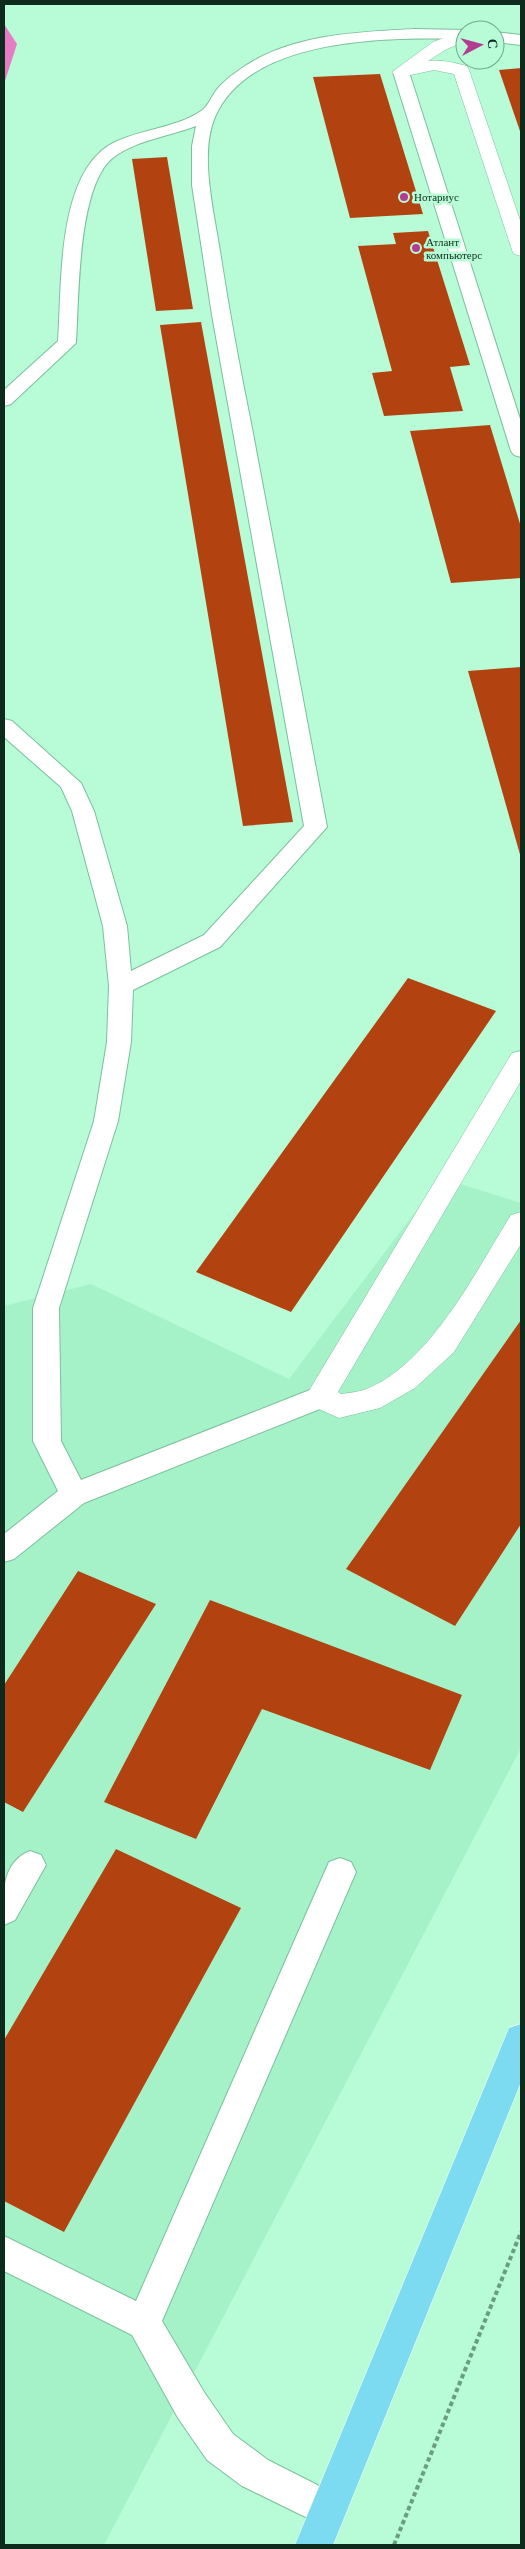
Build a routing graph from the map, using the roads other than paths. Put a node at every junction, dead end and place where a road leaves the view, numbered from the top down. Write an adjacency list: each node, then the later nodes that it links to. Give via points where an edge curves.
1 (455, 34): 6 (lane, via 334,40 289,51 252,68 226,89)
2 (505, 38): 4 (lane)
3 (455, 39): 5 (street)
4 (521, 40)
5 (401, 72): 7 (street, via 434,66 461,70); 10 (lane)
6 (207, 114): 9 (lane, via 118,148 100,161 85,190 74,248 67,343); 12 (lane, via 200,146 206,222 316,827 212,941)
7 (514, 203): 8 (street)
8 (521, 250)
9 (4, 400)
10 (521, 452)
11 (4, 726): 12 (lane, via 70,783 83,811 115,926)
12 (121, 986): 16 (lane, via 119,1042 106,1121 46,1308 48,1441)
13 (521, 1060): 15 (street)
14 (521, 1222): 15 (street, via 444,1344 404,1380 370,1400 339,1406)
15 (320, 1396): 16 (lane)
16 (74, 1495): 17 (lane)
17 (4, 1550)
18 (30, 1865): 20 (lane)
19 (340, 1872): 23 (lane)
20 (4, 1910)
21 (521, 2040): 24 (main road)
22 (4, 2253): 23 (lane)
23 (144, 2323): 24 (lane, via 191,2405 220,2447 255,2473)
24 (328, 2510): 25 (main road)
25 (314, 2545)

